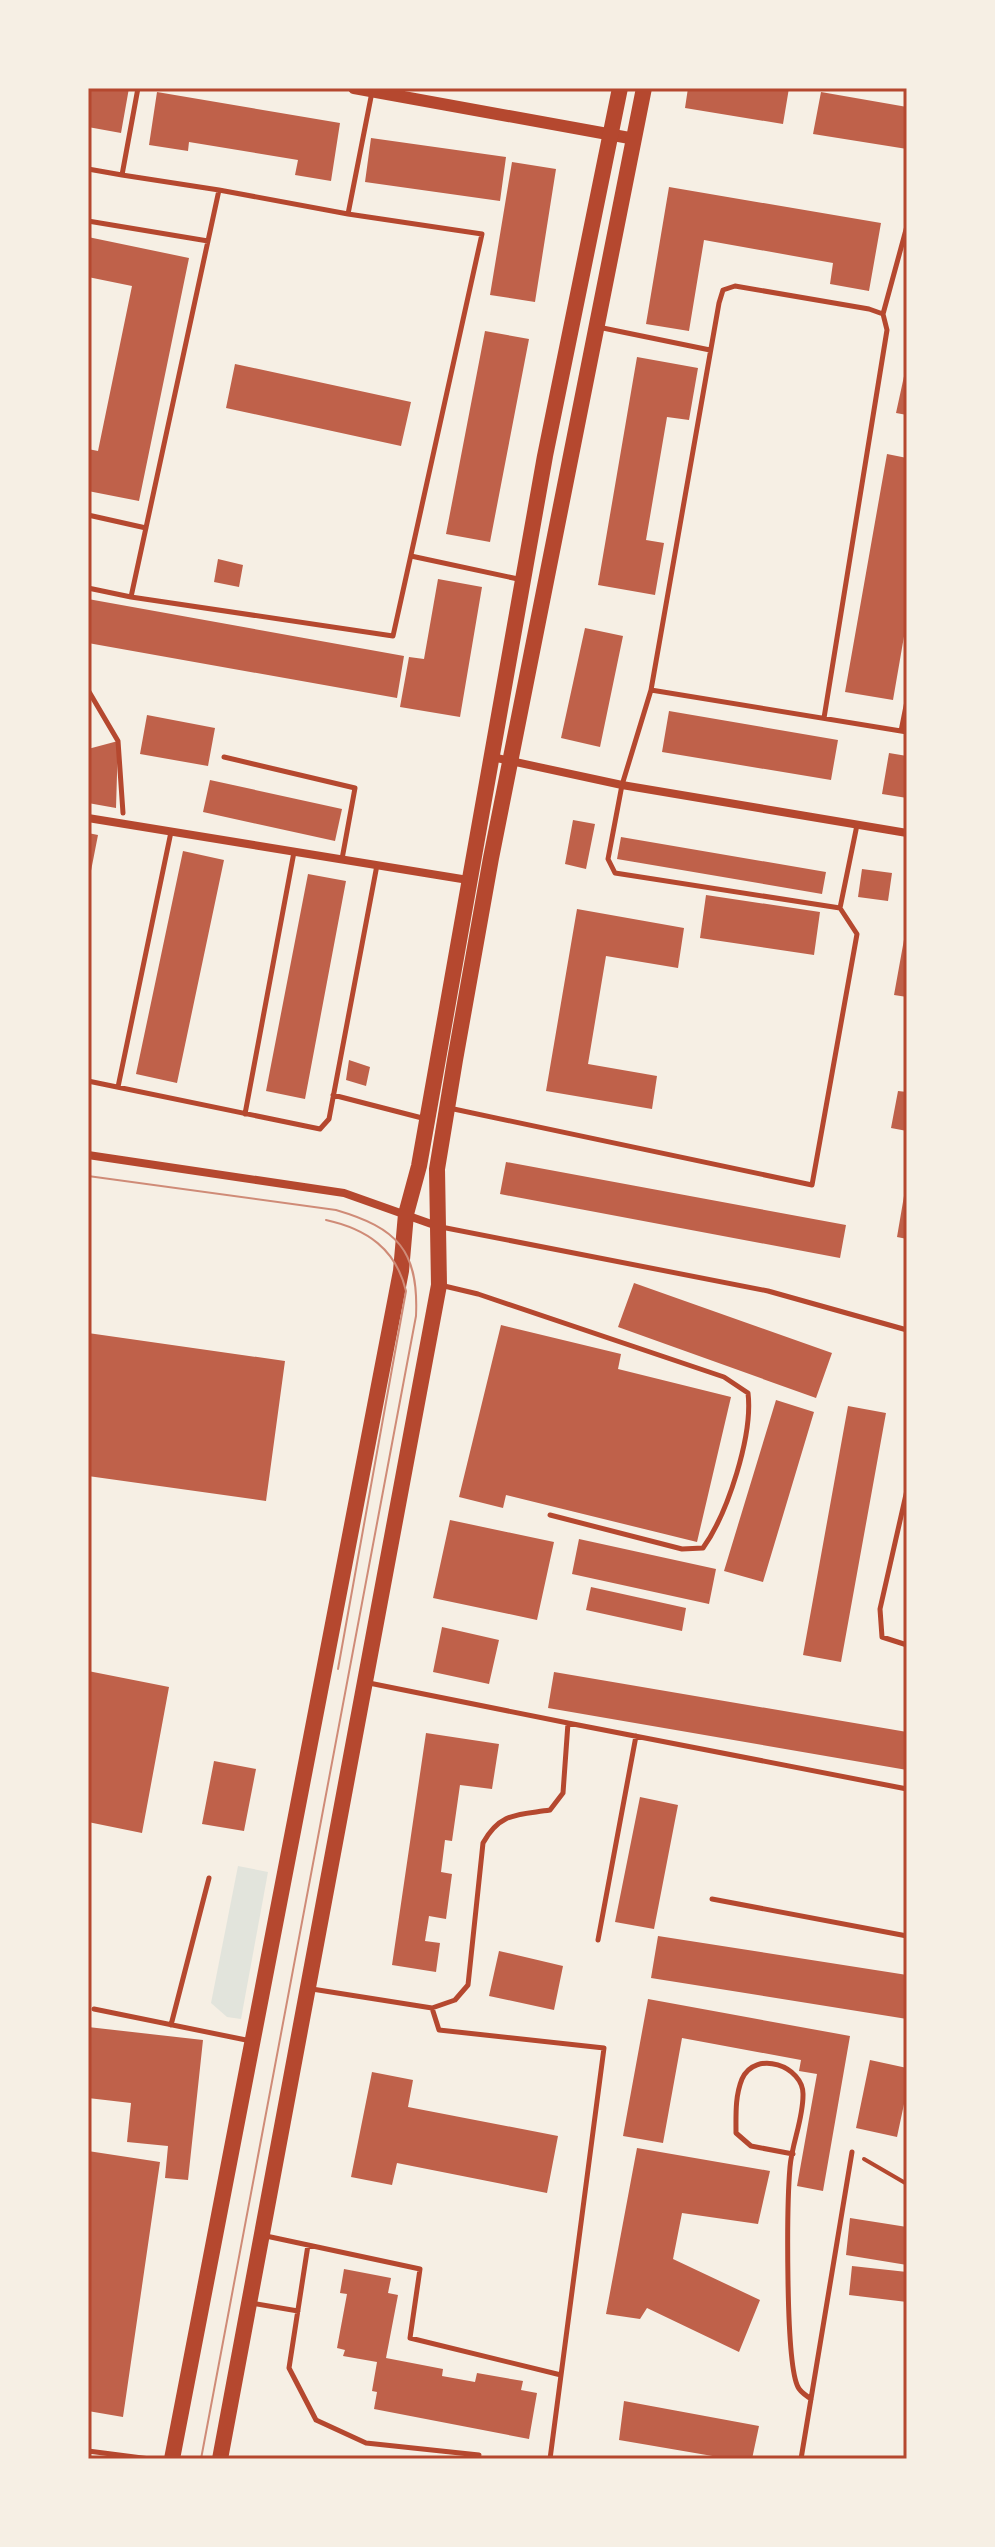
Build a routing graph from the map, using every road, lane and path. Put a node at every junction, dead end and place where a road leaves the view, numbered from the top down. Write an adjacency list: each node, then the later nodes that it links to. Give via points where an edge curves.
1 (138, 88): 9 (lane)
2 (354, 88): 5 (street)
3 (620, 88): 6 (main road)
4 (644, 88): 7 (main road)
5 (372, 91): 6 (street); 11 (lane)
6 (611, 133): 7 (street); 21 (main road)
7 (635, 139): 16 (main road)
8 (88, 169): 9 (lane)
9 (122, 175): 10 (lane)
10 (219, 190): 11 (lane); 14 (lane)
11 (348, 214): 20 (lane, via 482,234)
12 (88, 221): 14 (lane)
13 (907, 226): 15 (lane)
14 (208, 241): 19 (lane)
15 (883, 314): 17 (lane, via 735,286 723,290); 27 (lane, via 887,330)
16 (597, 327): 17 (lane); 31 (main road)
17 (710, 350): 25 (lane)
18 (88, 515): 19 (lane)
19 (146, 528): 23 (lane)
20 (411, 556): 21 (lane); 23 (lane, via 393,636)
21 (523, 580): 30 (main road)
22 (88, 588): 23 (lane)
23 (131, 597)
24 (88, 690): 33 (lane, via 118,741)
25 (651, 690): 27 (lane); 32 (lane)
26 (907, 701): 28 (lane)
27 (824, 718): 28 (lane)
28 (904, 732)
29 (224, 757): 39 (lane, via 355,788)
30 (492, 757): 31 (street); 41 (main road)
31 (513, 761): 32 (street); 46 (main road)
32 (622, 785): 35 (street); 42 (lane, via 608,859 615,873)
33 (123, 813)
34 (88, 818): 36 (street)
35 (857, 825): 37 (street); 42 (lane)
36 (171, 832): 38 (street); 44 (lane)
37 (907, 833)
38 (294, 852): 39 (street); 47 (lane)
39 (342, 860): 40 (street)
40 (377, 865): 41 (street); 45 (lane)
41 (468, 880): 48 (main road)
42 (840, 908): 46 (lane, via 857,934 812,1185)
43 (88, 1081): 44 (lane)
44 (118, 1087): 47 (lane)
45 (333, 1095): 47 (lane, via 329,1119 320,1129); 48 (lane)
46 (447, 1108): 51 (main road, via 437,1169)
47 (245, 1114)
48 (427, 1119): 50 (main road)
49 (88, 1155): 50 (street, via 344,1193)
50 (406, 1214): 51 (street); 69 (main road, via 401,1271)
51 (437, 1226): 52 (main road); 53 (lane, via 768,1291)
52 (439, 1285): 55 (lane, via 724,1377 748,1393 751,1416 718,1526 703,1548 682,1549); 57 (main road)
53 (907, 1330)
54 (907, 1490): 56 (lane, via 880,1609 882,1637)
55 (550, 1515)
56 (907, 1645)
57 (365, 1682): 58 (lane); 65 (main road)
58 (568, 1723): 59 (lane); 66 (lane, via 563,1793 550,1810 493,1824 483,1843 468,1985 455,2000)
59 (636, 1736): 60 (lane); 64 (lane)
60 (907, 1789)
61 (209, 1878): 68 (lane)
62 (712, 1899): 63 (lane)
63 (907, 1936)
64 (598, 1940)
65 (307, 1988): 66 (lane); 73 (main road)
66 (432, 2008): 77 (lane, via 439,2030 604,2048)
67 (94, 2009): 68 (lane)
68 (171, 2025): 69 (lane)
69 (252, 2042): 82 (main road)
70 (852, 2152): 72 (path); 78 (lane)
71 (793, 2154): 71 (lane, via 751,2146 736,2133 743,2077 755,2065 773,2063 792,2071 803,2088 803,2117); 78 (lane, via 792,2361 798,2388)
72 (907, 2184)
73 (261, 2235): 74 (lane); 75 (main road)
74 (308, 2245): 76 (lane); 77 (lane, via 420,2269 410,2338)
75 (248, 2302): 76 (lane); 83 (main road)
76 (298, 2311): 80 (lane, via 289,2368 316,2420 366,2443)
77 (561, 2375): 84 (lane)
78 (811, 2399): 85 (lane)
79 (88, 2451): 81 (lane)
80 (479, 2455)
81 (150, 2459)
82 (172, 2459)
83 (220, 2459)
84 (550, 2459)
85 (801, 2459)

